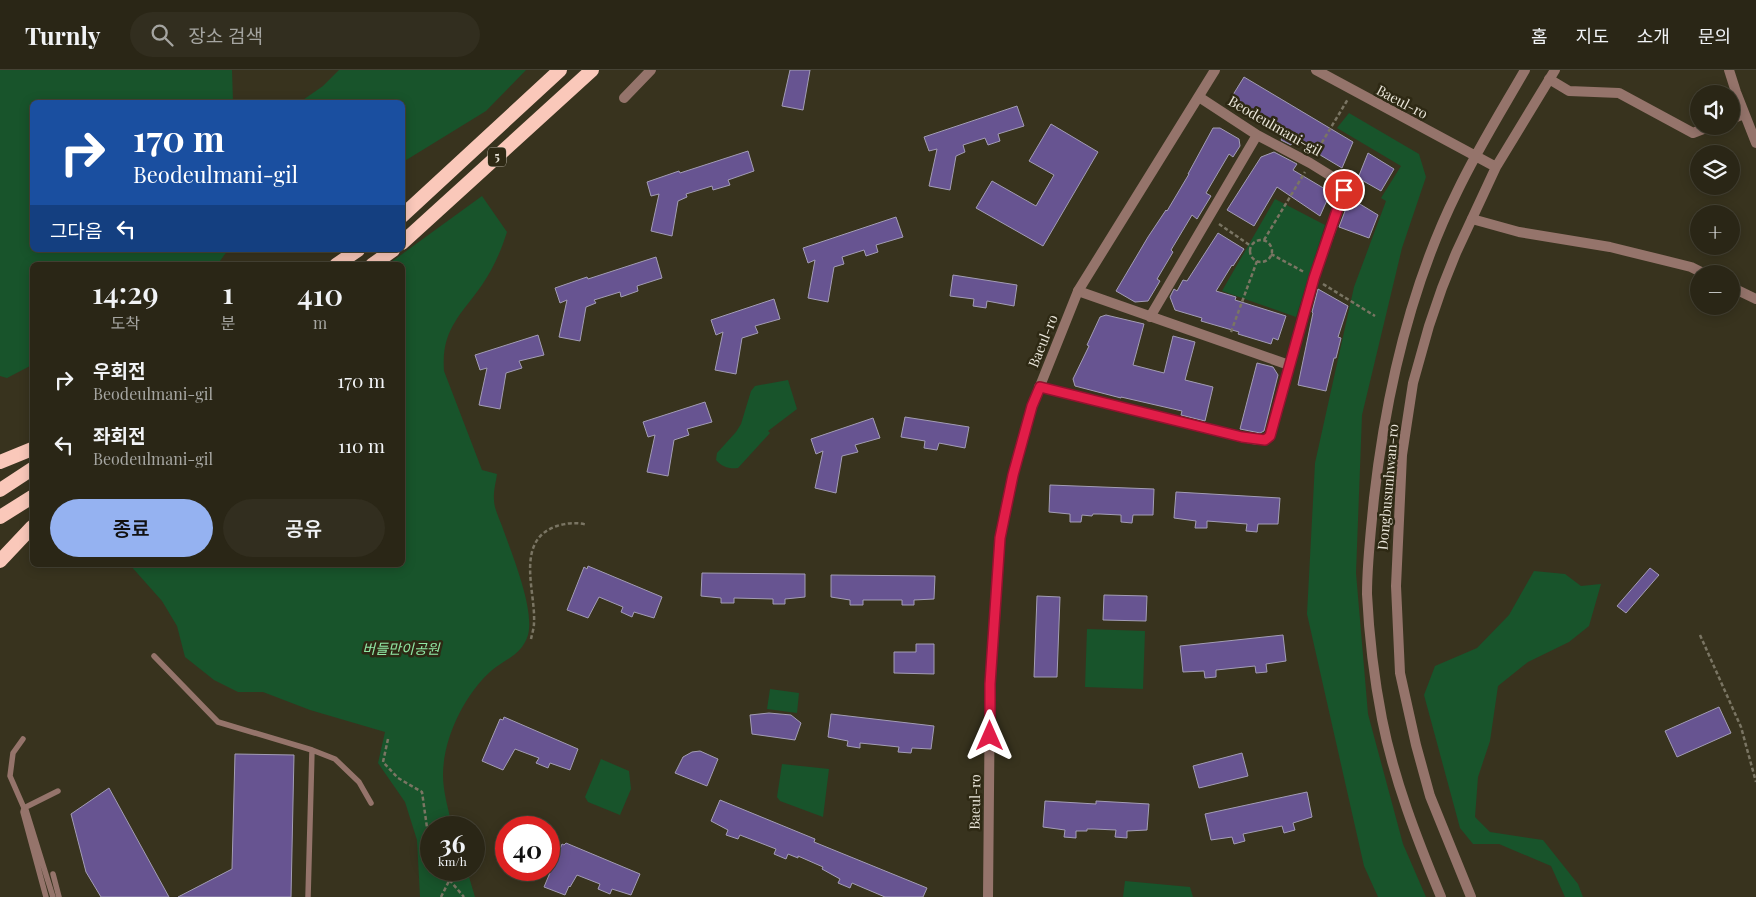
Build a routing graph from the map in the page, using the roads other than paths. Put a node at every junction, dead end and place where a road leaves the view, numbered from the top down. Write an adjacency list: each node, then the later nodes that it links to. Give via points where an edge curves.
1 (560, 70): 18 (highway, 5)
2 (592, 70): 20 (highway, 5)
3 (651, 70): 10 (street)
4 (1215, 70): 9 (street, Baeul-ro)
5 (1316, 70): 16 (street, Baeul-ro)
6 (1525, 70): 16 (street, Dongbusunhwan-ro)
7 (1730, 70): 11 (street)
8 (1552, 74): 13 (street, via 1569,91 1619,93); 17 (street, Dongbusunhwan-ro)
9 (1199, 96): 14 (street, Beodeulmani-gil); 26 (street, Baeul-ro)
10 (624, 98)
11 (1744, 114): 12 (street); 15 (street)
12 (1740, 116)
13 (1690, 131)
14 (1256, 135): 29 (street); 30 (street, Beodeulmani-gil, via 1344,184)
15 (1756, 143)
16 (1476, 157): 17 (street, Baeul-ro); 52 (street, Dongbusunhwan-ro, via 1434,246 1402,339 1380,452 1367,592 1382,720 1410,820)
17 (1496, 167): 19 (street, Dongbusunhwan-ro)
18 (405, 213)
19 (1472, 219): 25 (street, via 1519,232 1610,247); 53 (street, Dongbusunhwan-ro, via 1442,288 1413,383 1402,455 1396,586 1400,673 1414,737 1430,796)
20 (405, 240)
21 (355, 252): 23 (highway)
22 (390, 252): 24 (highway)
23 (340, 262)
24 (376, 262)
25 (1690, 267)
26 (1078, 291): 29 (street); 31 (street, Baeul-ro)
27 (1740, 291): 28 (street)
28 (1756, 299)
29 (1150, 317): 30 (street)
30 (1289, 365): 31 (street, Beodeulmani-gil, via 1270,436 1265,440)
31 (1040, 387): 51 (street, Baeul-ro, via 1013,475 1000,538 990,684)
32 (30, 449): 33 (highway)
33 (0, 462)
34 (30, 470): 35 (highway)
35 (0, 490)
36 (30, 498): 37 (highway)
37 (0, 517)
38 (30, 529): 39 (highway)
39 (0, 561)
40 (154, 656): 42 (lane, via 218,722)
41 (23, 740): 45 (lane, via 13,753 10,776)
42 (312, 750): 44 (lane, via 335,759 359,782); 50 (lane)
43 (58, 791): 45 (lane)
44 (371, 803)
45 (24, 808): 47 (lane); 48 (lane)
46 (53, 874): 49 (lane)
47 (46, 897)
48 (53, 897)
49 (59, 897)
50 (308, 897)
51 (988, 897)
52 (1441, 897)
53 (1471, 897)

